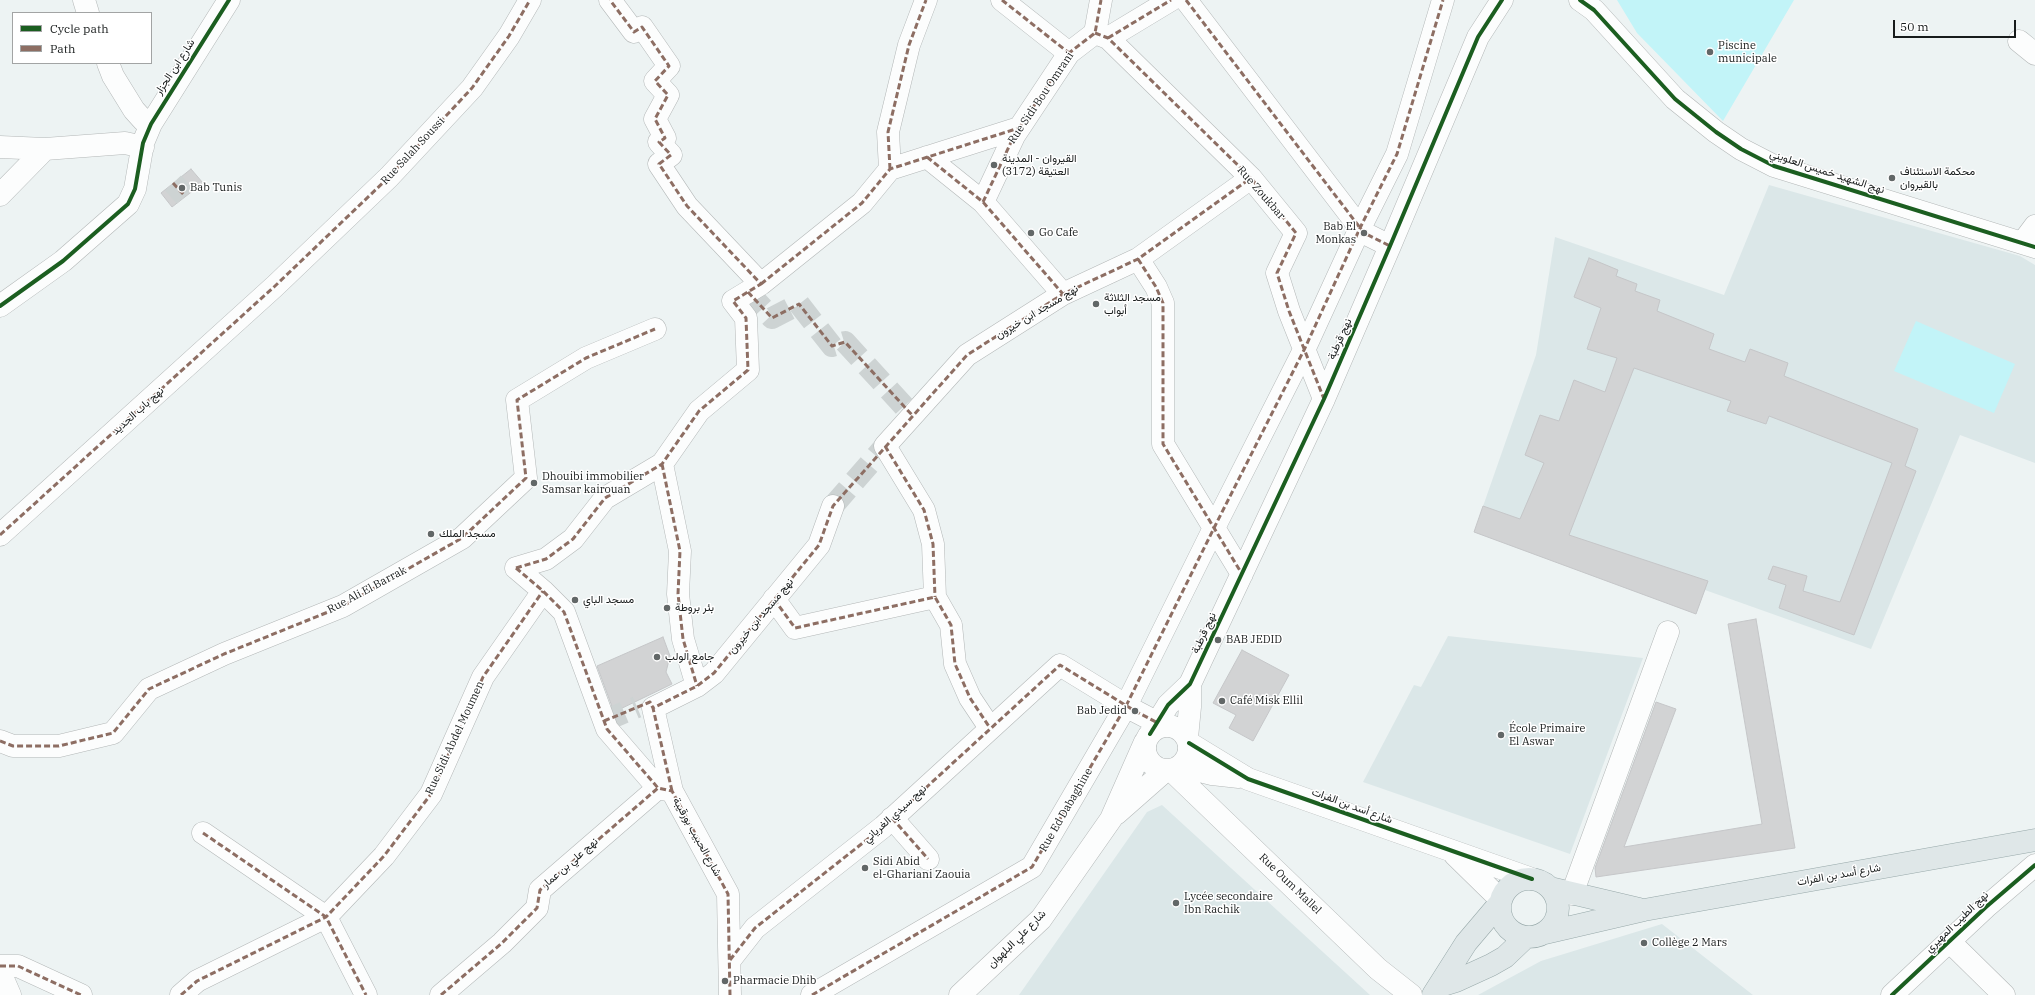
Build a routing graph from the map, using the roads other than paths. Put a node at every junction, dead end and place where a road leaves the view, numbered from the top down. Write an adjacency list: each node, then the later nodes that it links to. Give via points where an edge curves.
1 (84, 0): 15 (street)
2 (216, 0): 21 (street, شارع ابن الجزار, via 160,86)
3 (229, 0): 21 (street, شارع ابن الجزار)
4 (530, 0): 34 (street, Rue Salah Soussi, via 509,36 472,88 389,177)
5 (610, 0): 33 (street, via 634,32 642,27 669,66 655,81 668,95 655,120 665,138 659,142 671,155 659,164 687,206)
6 (926, 0): 25 (street, via 909,45 888,132)
7 (1002, 0): 18 (street)
8 (1101, 0): 16 (street)
9 (1171, 0): 16 (street, Rue Sidi Bou Omrani)
10 (1186, 0): 29 (street)
11 (1443, 0): 29 (street, Rue Ed Dabaghine, via 1397,154)
12 (1484, 0): 17 (street, نهج قرطبة)
13 (1502, 0): 17 (street, نهج قرطبة)
14 (1588, 3): 30 (street, نهج الشهيد خميس العلويني, via 1675,99 1741,149 1774,166 1802,175)
15 (88, 12)
16 (1101, 36): 18 (street, Rue Sidi Bou Omrani); 26 (street, Rue Zoukbar)
17 (1478, 37): 31 (street, نهج قرطبة)
18 (1069, 53): 20 (street, Rue Sidi Bou Omrani)
19 (108, 64): 21 (street)
20 (1019, 128): 24 (street); 28 (street, Rue Sidi Bou Omrani)
21 (145, 134): 23 (street, via 125,143); 36 (street, via 135,189 128,204 62,261)
22 (0, 147): 23 (street)
23 (45, 148): 27 (street)
24 (927, 157): 25 (street); 28 (street)
25 (890, 169): 33 (street, via 862,202)
26 (1250, 178): 32 (street, نهج مسجد ابن خيرون); 38 (street, Rue Zoukbar, via 1296,234 1277,273 1289,311)
27 (0, 195)
28 (983, 202): 35 (street)
29 (1360, 228): 31 (street, via 1364,233); 38 (street, Rue Ed Dabaghine)
30 (2031, 238)
31 (1390, 246): 39 (street, نهج قرطبة)
32 (1138, 259): 35 (street, نهج مسجد ابن خيرون); 42 (street, via 1163,303 1163,444)
33 (761, 284): 40 (street, via 733,302 746,318 748,370 699,411)
34 (275, 286): 43 (street, نهج باب الجديد)
35 (1063, 294): 46 (street, نهج مسجد ابن خيرون, via 967,355 885,446 924,510 932,544)
36 (0, 306)
37 (655, 329): 55 (street, Rue Ali El Barrak, via 586,358 517,400 526,478 462,538 343,606 224,654 149,689 113,733 59,746 13,746)
38 (1305, 348): 39 (street, Rue Zoukbar); 42 (street, Rue Ed Dabaghine)
39 (1324, 399): 44 (street, نهج قرطبة)
40 (662, 464): 45 (street, شارع الحبيب بورقيبة, via 605,498 573,539 546,559 516,568); 50 (street, via 680,551 678,594 684,639)
41 (833, 506): 47 (street, نهج مسجد ابن خيرون, via 819,545)
42 (1214, 526): 44 (street); 51 (street, Rue Ed Dabaghine)
43 (0, 535)
44 (1242, 574): 49 (street, نهج قرطبة)
45 (544, 591): 58 (street, شارع الحبيب بورقيبة, via 564,612 607,729); 70 (street, Rue Sidi Abdel Moumen, via 483,677 431,794 384,856)
46 (935, 597): 47 (street, via 795,628); 52 (street, via 951,625 955,664 970,698)
47 (774, 599): 50 (street, نهج مسجد ابن خيرون, via 714,673)
48 (1668, 632): 67 (street)
49 (1190, 684): 53 (street, via 1168,705); 54 (street)
50 (697, 686): 58 (street, نهج مسجد ابن خيرون, via 645,708)
51 (1126, 706): 52 (street, نهج سيدي الغرياني, via 1060,665); 53 (street); 83 (street, Rue Ed Dabaghine, via 1032,867)
52 (990, 728): 59 (street, نهج سيدي الغرياني)
53 (1150, 733): 54 (street, via 1165,726 1174,727); 56 (street, via 1144,750 1151,764 1158,768); 60 (street)
54 (1188, 740): 56 (street, via 1189,752 1185,760); 57 (street)
55 (0, 741)
56 (1172, 769): 57 (street); 60 (street); 85 (street, Rue Oum Mallel, via 1378,969)
57 (1248, 779): 63 (street, شارع أسد بن الفرات)
58 (665, 790): 73 (street, شارع الحبيب بورقيبة, via 728,894); 81 (street, نهج علي بن عمار, via 540,890 537,908 502,943)
59 (892, 818): 64 (street); 73 (street, نهج سيدي الغرياني, via 755,928)
60 (1110, 819): 84 (street, شارع علي البلهوان, via 1041,919)
61 (203, 832): 70 (street)
62 (2035, 840): 69 (main road, شارع أسد بن الفرات)
63 (1450, 850): 66 (street, شارع أسد بن الفرات); 68 (street)
64 (928, 859)
65 (2035, 865): 72 (street, نهج الطيب المهيري)
66 (1541, 884): 67 (main road); 68 (main road, via 1516,882 1509,886); 71 (main road, via 1556,899 1558,912 1552,927)
67 (1572, 894): 69 (main road)
68 (1500, 902): 71 (main road, via 1499,913 1508,930); 76 (main road, via 1466,943)
69 (1644, 910): 71 (main road, شارع أسد بن الفرات)
70 (326, 917): 79 (street, Rue Sidi Abdel Moumen, via 197,981); 80 (street)
71 (1535, 935): 76 (main road, via 1491,966)
72 (1950, 942): 86 (street, نهج الطيب المهيري); 87 (street)
73 (730, 960): 82 (street, شارع الحبيب بورقيبة)
74 (0, 966): 78 (street, via 18,966)
75 (0, 972): 77 (street)
76 (1437, 990)
77 (10, 995)
78 (81, 995)
79 (181, 995)
80 (366, 995)
81 (441, 995)
82 (730, 995)
83 (812, 995)
84 (960, 995)
85 (1411, 995)
86 (1892, 995)
87 (2004, 995)

